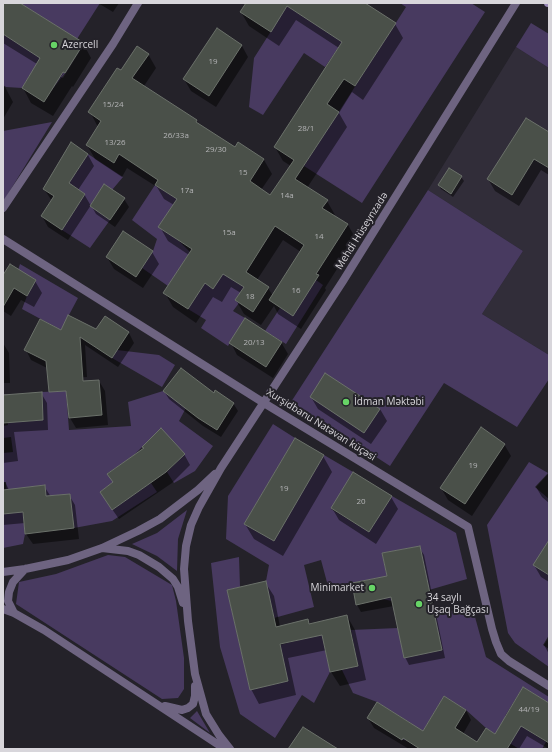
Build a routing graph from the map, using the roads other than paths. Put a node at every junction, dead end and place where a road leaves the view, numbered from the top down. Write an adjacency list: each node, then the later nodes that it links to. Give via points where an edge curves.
1 (138, 3): 3 (street)
2 (516, 3): 5 (street, Mehdi Hüseynzadə)
3 (3, 208)
4 (3, 239): 5 (street, Xurşidbanu Natəvan küçəsi)
5 (264, 402): 6 (street, Mehdi Hüseynzadə); 14 (street, Xurşidbanu Natəvan küçəsi, via 468,528 492,629 501,654)
6 (221, 468): 7 (street, via 198,490 160,519); 12 (street, via 191,525 186,546 184,569)
7 (102, 548): 8 (street, via 68,560); 12 (street, via 134,553 159,567 173,579 182,598)
8 (25, 569): 9 (street); 11 (street, via 13,582 9,592 8,601)
9 (3, 572)
10 (3, 609): 11 (street)
11 (14, 613): 15 (street)
12 (188, 621): 13 (street)
13 (195, 674): 15 (street, via 195,696 188,708 172,709); 17 (street, via 206,714)
14 (549, 686)
15 (154, 702): 16 (street)
16 (225, 749)
17 (230, 749)

